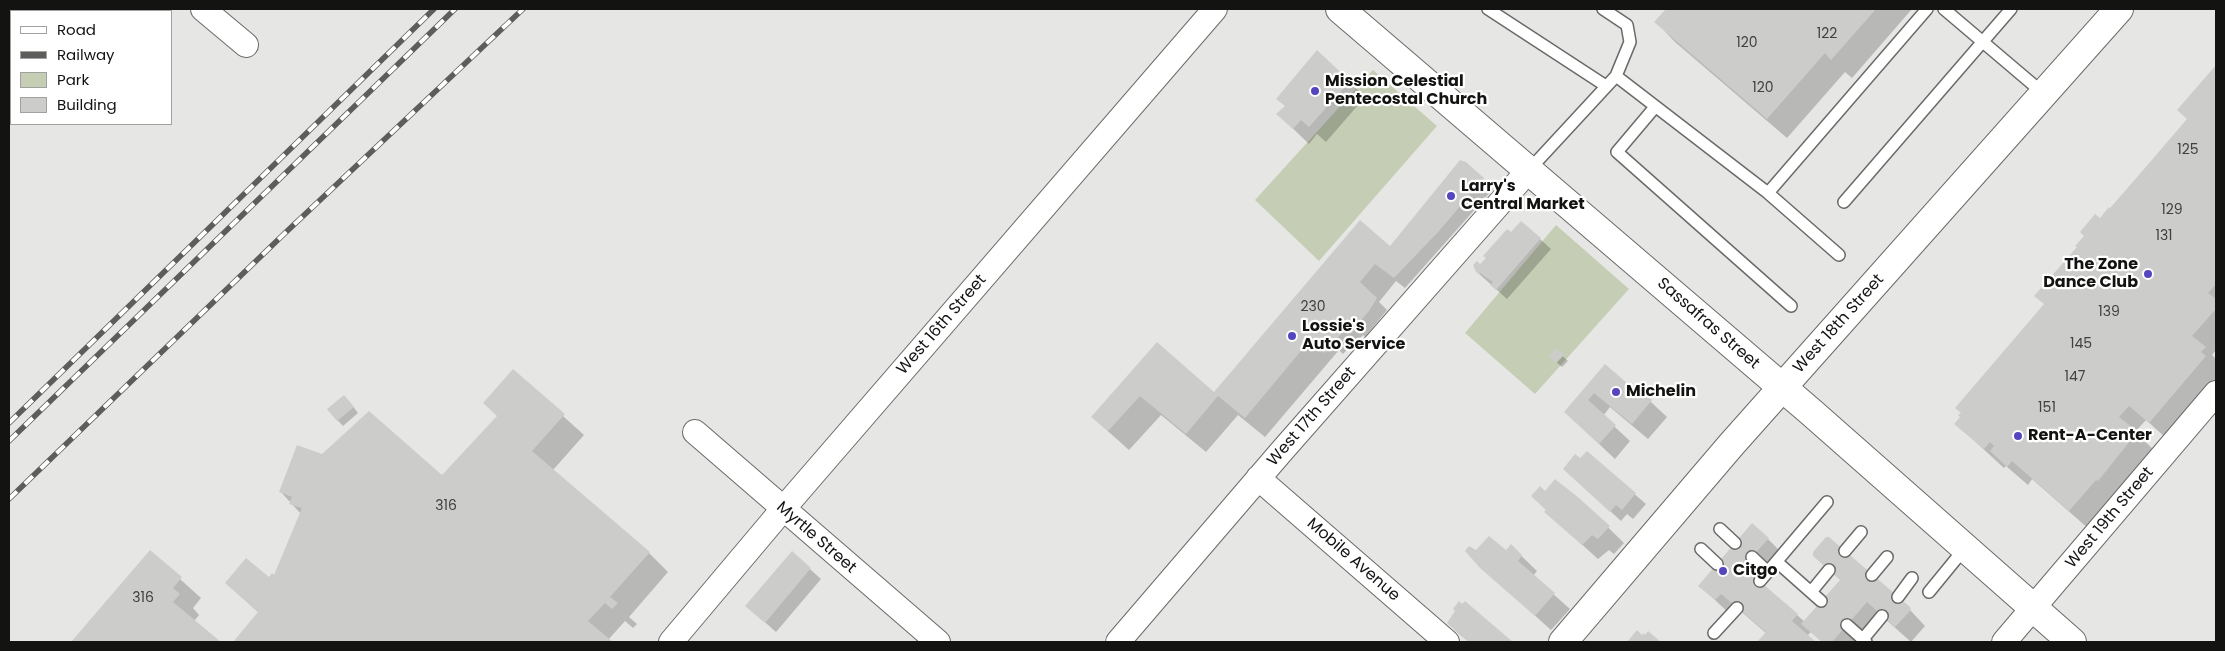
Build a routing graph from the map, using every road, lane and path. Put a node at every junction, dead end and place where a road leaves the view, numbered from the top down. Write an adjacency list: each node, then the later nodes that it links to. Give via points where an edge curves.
1 (203, 9): 11 (street)
2 (1215, 9): 26 (street, West 16th Street)
3 (1340, 9): 16 (street, Sassafras Street)
4 (1488, 9): 13 (lane)
5 (1603, 9): 12 (lane, via 1627,25 1630,42)
6 (1927, 9): 17 (lane)
7 (1944, 9): 10 (lane)
8 (2010, 9): 10 (lane)
9 (2119, 9): 14 (street, West 18th Street)
10 (1982, 42): 14 (lane); 18 (lane)
11 (246, 45)
12 (1616, 76): 13 (lane); 15 (lane)
13 (1606, 86): 16 (lane)
14 (2044, 92): 21 (street, West 18th Street)
15 (1655, 107): 17 (lane); 20 (lane, via 1617,152)
16 (1528, 170): 21 (street, Sassafras Street); 24 (street, West 17th Street)
17 (1768, 193): 19 (lane)
18 (1844, 202)
19 (1839, 256)
20 (1791, 306)
21 (1782, 388): 30 (street, Sassafras Street); 54 (street, West 18th Street)
22 (2216, 393): 45 (street, West 19th Street)
23 (695, 432): 26 (street, Myrtle Street)
24 (1258, 478): 52 (street, West 17th Street); 53 (street, Mobile Avenue)
25 (1827, 502): 35 (lane)
26 (783, 509): 50 (street, West 16th Street); 51 (street, Myrtle Street)
27 (1720, 529): 29 (lane)
28 (1861, 532): 32 (lane)
29 (1735, 542)
30 (1965, 548): 41 (lane); 45 (street, Sassafras Street)
31 (1701, 549): 36 (lane)
32 (1846, 551)
33 (1752, 557): 35 (lane, via 1764,577)
34 (1888, 557): 38 (lane)
35 (1777, 562): 40 (lane)
36 (1717, 564)
37 (1830, 570): 40 (lane)
38 (1872, 575)
39 (1912, 578): 42 (lane)
40 (1811, 592): 43 (lane)
41 (1929, 592)
42 (1898, 597)
43 (1822, 602)
44 (1737, 608): 48 (lane)
45 (2033, 609): 55 (street, West 19th Street); 56 (street, Sassafras Street)
46 (1882, 616): 49 (lane)
47 (1847, 625): 49 (lane)
48 (1714, 633)
49 (1865, 641)
50 (672, 642)
51 (938, 642)
52 (1118, 642)
53 (1447, 642)
54 (1563, 642)
55 (2004, 642)
56 (2072, 642)

